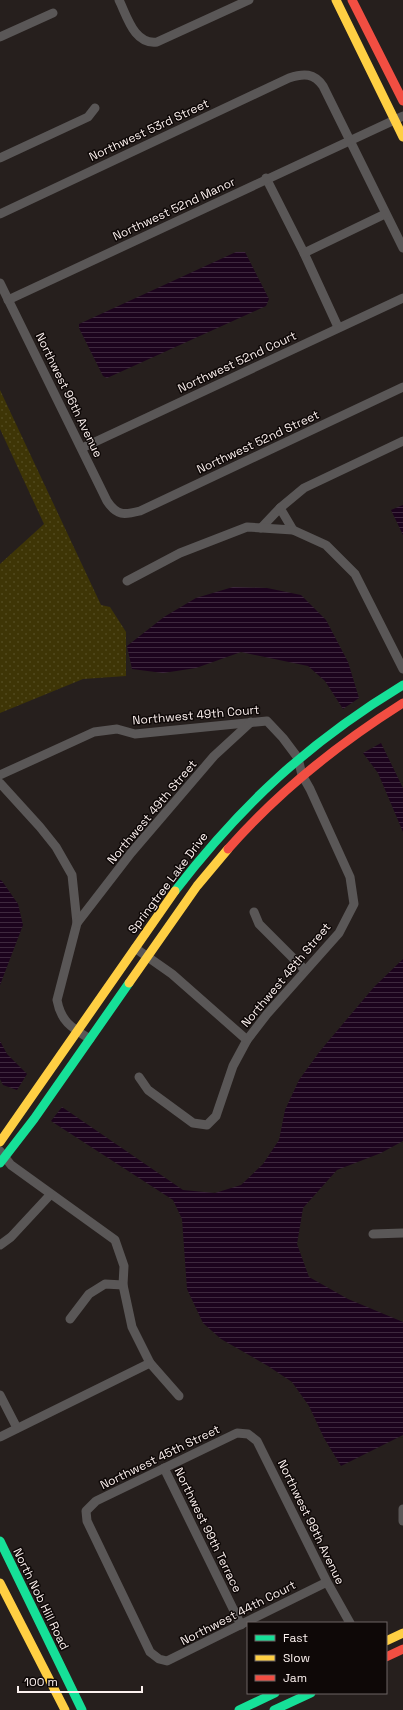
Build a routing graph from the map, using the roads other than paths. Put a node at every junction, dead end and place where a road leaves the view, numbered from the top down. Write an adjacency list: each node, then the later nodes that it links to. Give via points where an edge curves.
1 (119, 0): 2 (street, via 136,36 151,43)
2 (249, 0)
3 (336, 0): 9 (street)
4 (352, 0): 7 (street)
5 (53, 13): 6 (street)
6 (0, 37)
7 (403, 101)
8 (94, 108): 12 (street, via 88,116)
9 (399, 118): 10 (street); 11 (street, Northwest 52nd Manor)
10 (403, 137)
11 (350, 140): 13 (street, Northwest 52nd Manor); 14 (street, Northwest 53rd Street, via 319,80 311,75 300,74); 15 (street)
12 (0, 158)
13 (266, 178): 17 (street); 20 (street, Northwest 52nd Manor)
14 (0, 214)
15 (385, 214): 16 (street); 17 (street)
16 (403, 248)
17 (304, 253): 21 (street)
18 (0, 283): 20 (street, Northwest 96th Avenue)
19 (403, 298): 21 (street, Northwest 52nd Court)
20 (8, 300): 24 (street, Northwest 96th Avenue)
21 (338, 328): 24 (street, Northwest 52nd Court)
22 (403, 387): 26 (street, Northwest 52nd Street, via 140,511)
23 (403, 441): 25 (street, via 304,488)
24 (82, 448): 26 (street, Northwest 96th Avenue, via 107,501)
25 (280, 508): 27 (street); 28 (street)
26 (121, 514)
27 (261, 528): 28 (street); 29 (street, via 246,528 217,538 180,553)
28 (293, 530): 30 (street, via 326,544 355,574)
29 (127, 581)
30 (402, 664)
31 (403, 685): 34 (street, Springtree Lake Drive, via 343,724)
32 (403, 703): 36 (street, via 347,739)
33 (251, 722): 34 (street, Northwest 49th Court, via 267,721); 35 (street, Northwest 49th Court, via 135,734 117,729 94,732); 39 (street, Northwest 49th Street, via 214,756 131,853)
34 (298, 758): 36 (street, Northwest 49th Court); 40 (street, Springtree Lake Drive, via 259,793 207,849)
35 (0, 775)
36 (302, 775): 41 (street, via 261,812 215,864); 42 (street, Northwest 48th Street, via 350,876 354,904 339,933)
37 (0, 783): 39 (street, via 56,847 72,875)
38 (254, 912): 42 (street, via 259,924)
39 (77, 923): 43 (street, via 57,1000 60,1012 67,1023)
40 (135, 948): 41 (street); 43 (street, Springtree Lake Drive)
41 (148, 957): 44 (street); 45 (street, via 172,974)
42 (305, 970): 45 (street, Northwest 48th Street)
43 (77, 1031): 44 (street); 47 (street, Springtree Lake Drive)
44 (90, 1039): 48 (street, via 34,1119)
45 (247, 1040): 46 (street, Northwest 48th Street, via 233,1066 216,1116 207,1125 193,1123 148,1090)
46 (139, 1077)
47 (0, 1142)
48 (1, 1158): 49 (street)
49 (50, 1195): 52 (street, via 12,1237); 53 (street, via 115,1240 124,1266)
50 (403, 1233): 51 (street)
51 (373, 1234)
52 (0, 1245)
53 (123, 1285): 54 (street, via 105,1284 89,1294); 55 (street, via 132,1327)
54 (70, 1319)
55 (150, 1363): 57 (street); 58 (street)
56 (0, 1395): 58 (street)
57 (179, 1396)
58 (17, 1428): 60 (street)
59 (248, 1434): 61 (street, Northwest 45th Street, via 236,1433); 65 (street, Northwest 99th Avenue, via 257,1441)
60 (0, 1437)
61 (164, 1468): 68 (street, Northwest 99th Terrace); 73 (street, Northwest 45th Street, via 96,1501 86,1511 87,1521 150,1652)
62 (403, 1510): 63 (street)
63 (403, 1521)
64 (0, 1541): 77 (street, North Nob Hill Road)
65 (327, 1582): 67 (street, Northwest 99th Avenue); 68 (street, Northwest 44th Court)
66 (0, 1584): 76 (street)
67 (349, 1622)
68 (241, 1625): 73 (street, Northwest 44th Court, via 167,1662)
69 (403, 1633): 70 (street)
70 (387, 1641)
71 (403, 1649): 72 (street)
72 (387, 1657)
73 (158, 1658)
74 (274, 1694): 78 (street)
75 (309, 1694): 79 (street)
76 (65, 1710)
77 (82, 1710)
78 (240, 1710)
79 (274, 1710)

